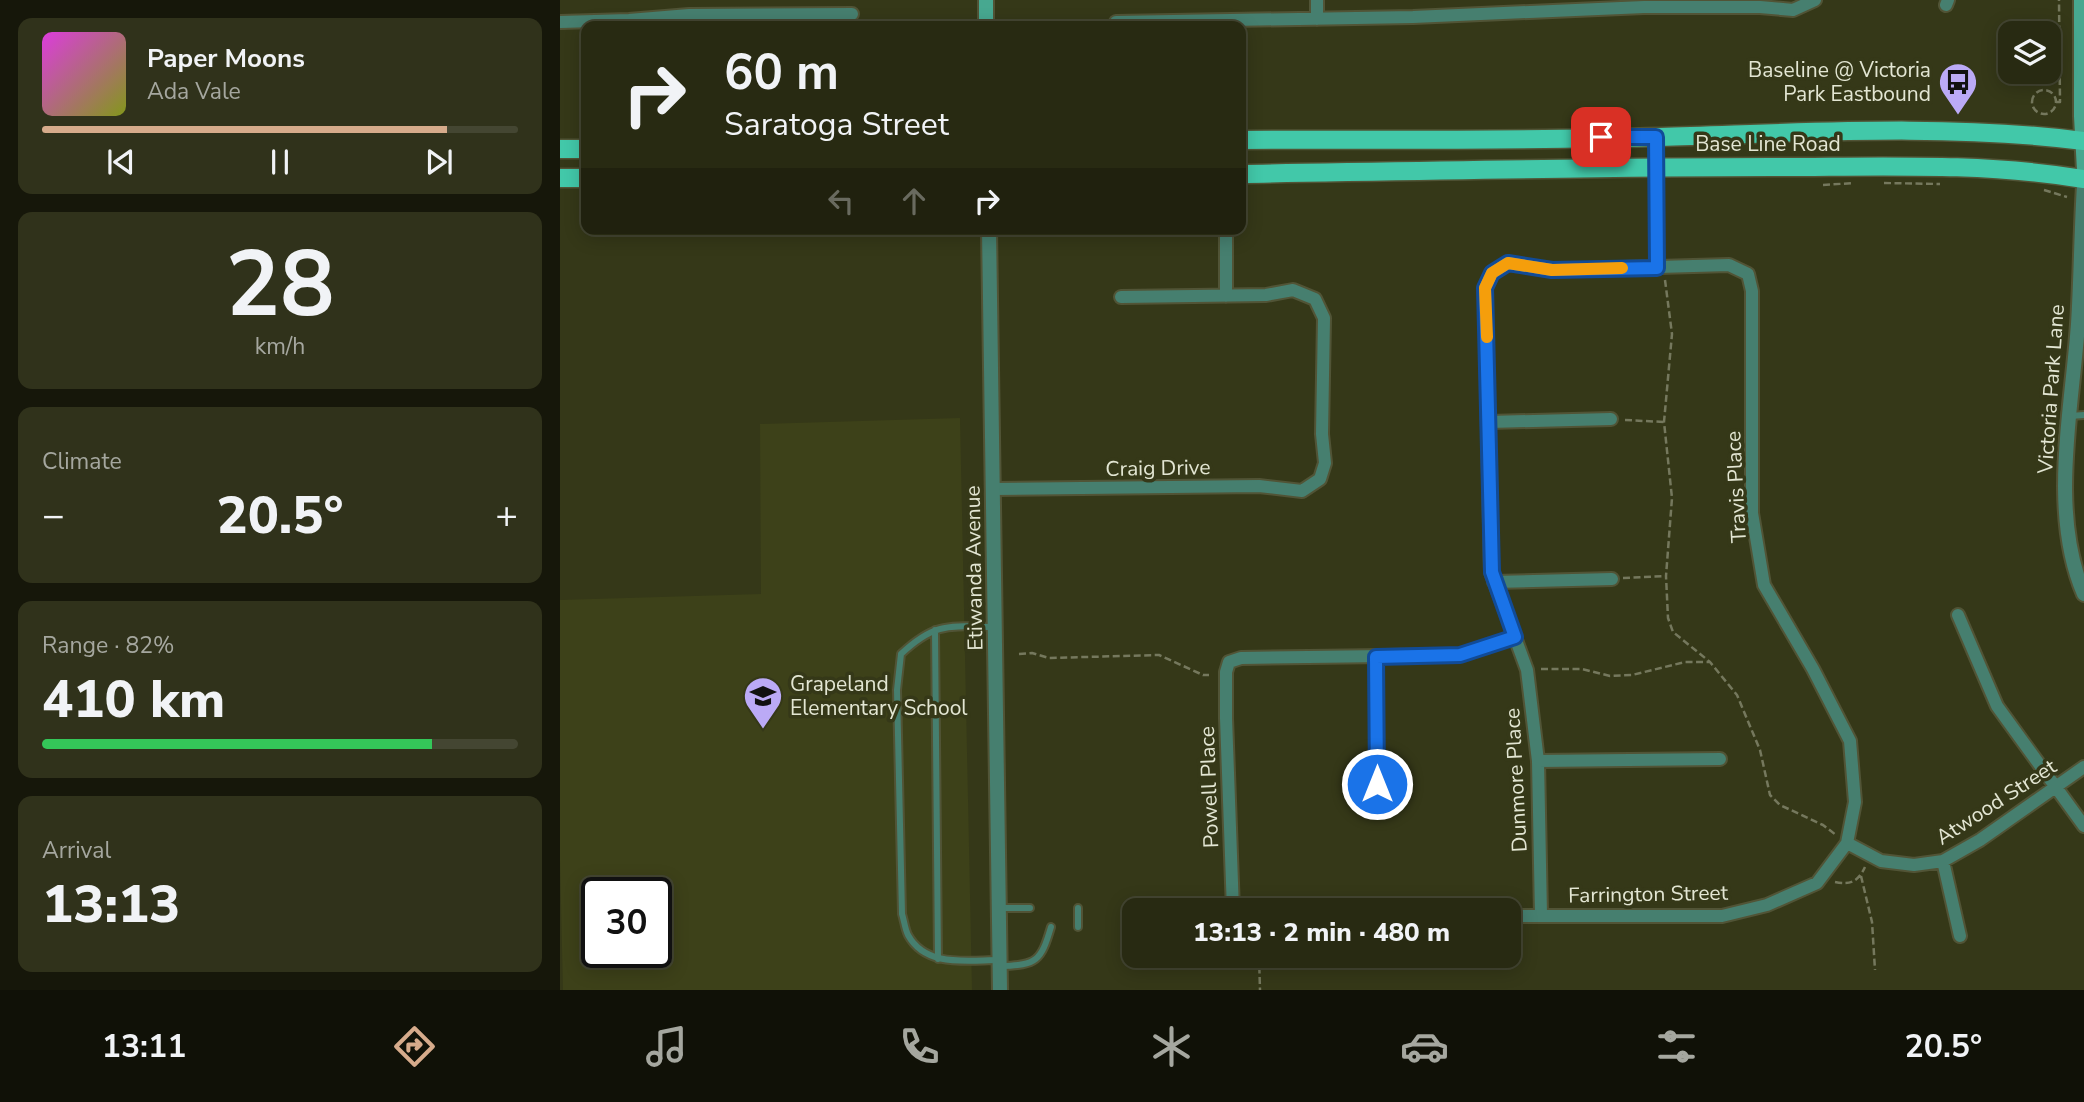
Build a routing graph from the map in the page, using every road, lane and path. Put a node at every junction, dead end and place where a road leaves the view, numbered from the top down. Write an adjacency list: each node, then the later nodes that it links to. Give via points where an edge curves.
1 (986, 0): 10 (main road)
2 (1317, 0): 7 (street)
3 (1815, 0): 7 (street, via 1793,10 1644,7)
4 (2059, 0): 13 (path, via 2060,102)
5 (2081, 0): 16 (main road)
6 (852, 14): 9 (street)
7 (1318, 19): 11 (street)
8 (581, 21): 12 (street)
9 (594, 21)
10 (986, 21)
11 (1183, 21)
12 (560, 22)
13 (2056, 102): 13 (path, via 2046,114 2035,110 2032,102 2037,92 2045,90)
14 (1656, 137): 15 (main road, Base Line Road); 16 (main road, Base Line Road, via 1937,130); 19 (street)
15 (1246, 140)
16 (2083, 141): 20 (main road)
17 (560, 149): 18 (main road)
18 (581, 149)
19 (1655, 167): 21 (main road, Base Line Road); 24 (main road, Base Line Road, via 1948,167); 34 (street)
20 (2084, 170)
21 (1246, 174)
22 (560, 178): 23 (main road)
23 (581, 178)
24 (2084, 178)
25 (1856, 182): 28 (path)
26 (1881, 182): 27 (path)
27 (1949, 184)
28 (1823, 185)
29 (2084, 186): 38 (street, Victoria Park Lane)
30 (2033, 188): 31 (path)
31 (2067, 197)
32 (989, 235): 42 (street, Etiwanda Avenue)
33 (1226, 235): 36 (street)
34 (1657, 268): 40 (street, Dunmore Place, via 1552,270 1508,263 1492,273 1485,288); 62 (street, Travis Place, via 1729,265 1748,274 1752,290 1752,513 1764,585 1850,741 1855,802)
35 (1665, 280): 41 (path, via 1672,334)
36 (1226, 296): 37 (street); 42 (street, Craig Drive, via 1293,290 1315,299 1324,318 1325,463 1320,480 1302,491 1259,486)
37 (1121, 297)
38 (2077, 416): 46 (street, Victoria Park Lane, via 2065,480 2066,512)
39 (1611, 419): 40 (street); 41 (path)
40 (1489, 422): 45 (street, Dunmore Place)
41 (1664, 422): 43 (path, via 1672,498)
42 (994, 489): 48 (street, Etiwanda Avenue)
43 (1666, 576): 44 (path); 53 (path, via 1666,605 1673,632)
44 (1612, 579): 45 (street)
45 (1494, 582): 50 (street, Dunmore Place)
46 (2084, 594)
47 (1958, 615): 59 (street, via 1997,706)
48 (996, 627): 49 (lane); 68 (street, Etiwanda Avenue)
49 (935, 630): 76 (lane); 76 (lane, via 920,636 901,654 897,690 902,914 908,935)
50 (1515, 637): 52 (street, via 1460,655); 54 (street, Dunmore Place)
51 (1019, 654): 55 (path, via 1049,658 1159,655)
52 (1376, 657): 60 (street); 67 (street, Powell Place, via 1241,658 1229,662 1226,718)
53 (1710, 662): 54 (path, via 1685,662 1632,676 1582,669); 62 (path, via 1741,705 1760,750 1770,795)
54 (1527, 670): 57 (street, Dunmore Place)
55 (1209, 675)
56 (1720, 759): 57 (street)
57 (1538, 761): 71 (street, Dunmore Place)
58 (2084, 767): 59 (street, Atwood Street)
59 (2056, 788): 61 (street); 63 (street, Atwood Street)
60 (1377, 810)
61 (2084, 826)
62 (1847, 843): 63 (street, Atwood Street, via 1881,861 1914,865); 71 (street, Farrington Street, via 1817,883 1767,905 1722,916)
63 (1943, 861): 75 (street)
64 (1865, 867): 65 (path)
65 (1861, 876): 66 (path, via 1846,884); 79 (path, via 1872,922)
66 (1835, 882)
67 (1233, 898)
68 (999, 908): 69 (lane); 77 (street, Etiwanda Avenue)
69 (1030, 908)
70 (1078, 908): 73 (lane)
71 (1541, 915): 72 (street, Farrington Street)
72 (1521, 916)
73 (1077, 927)
74 (1051, 928): 77 (lane, via 1043,953 1026,965)
75 (1960, 936)
76 (938, 959): 77 (lane)
77 (999, 963): 80 (street, Etiwanda Avenue)
78 (1259, 968): 81 (path)
79 (1875, 970)
80 (1000, 990)
81 (1260, 990)

